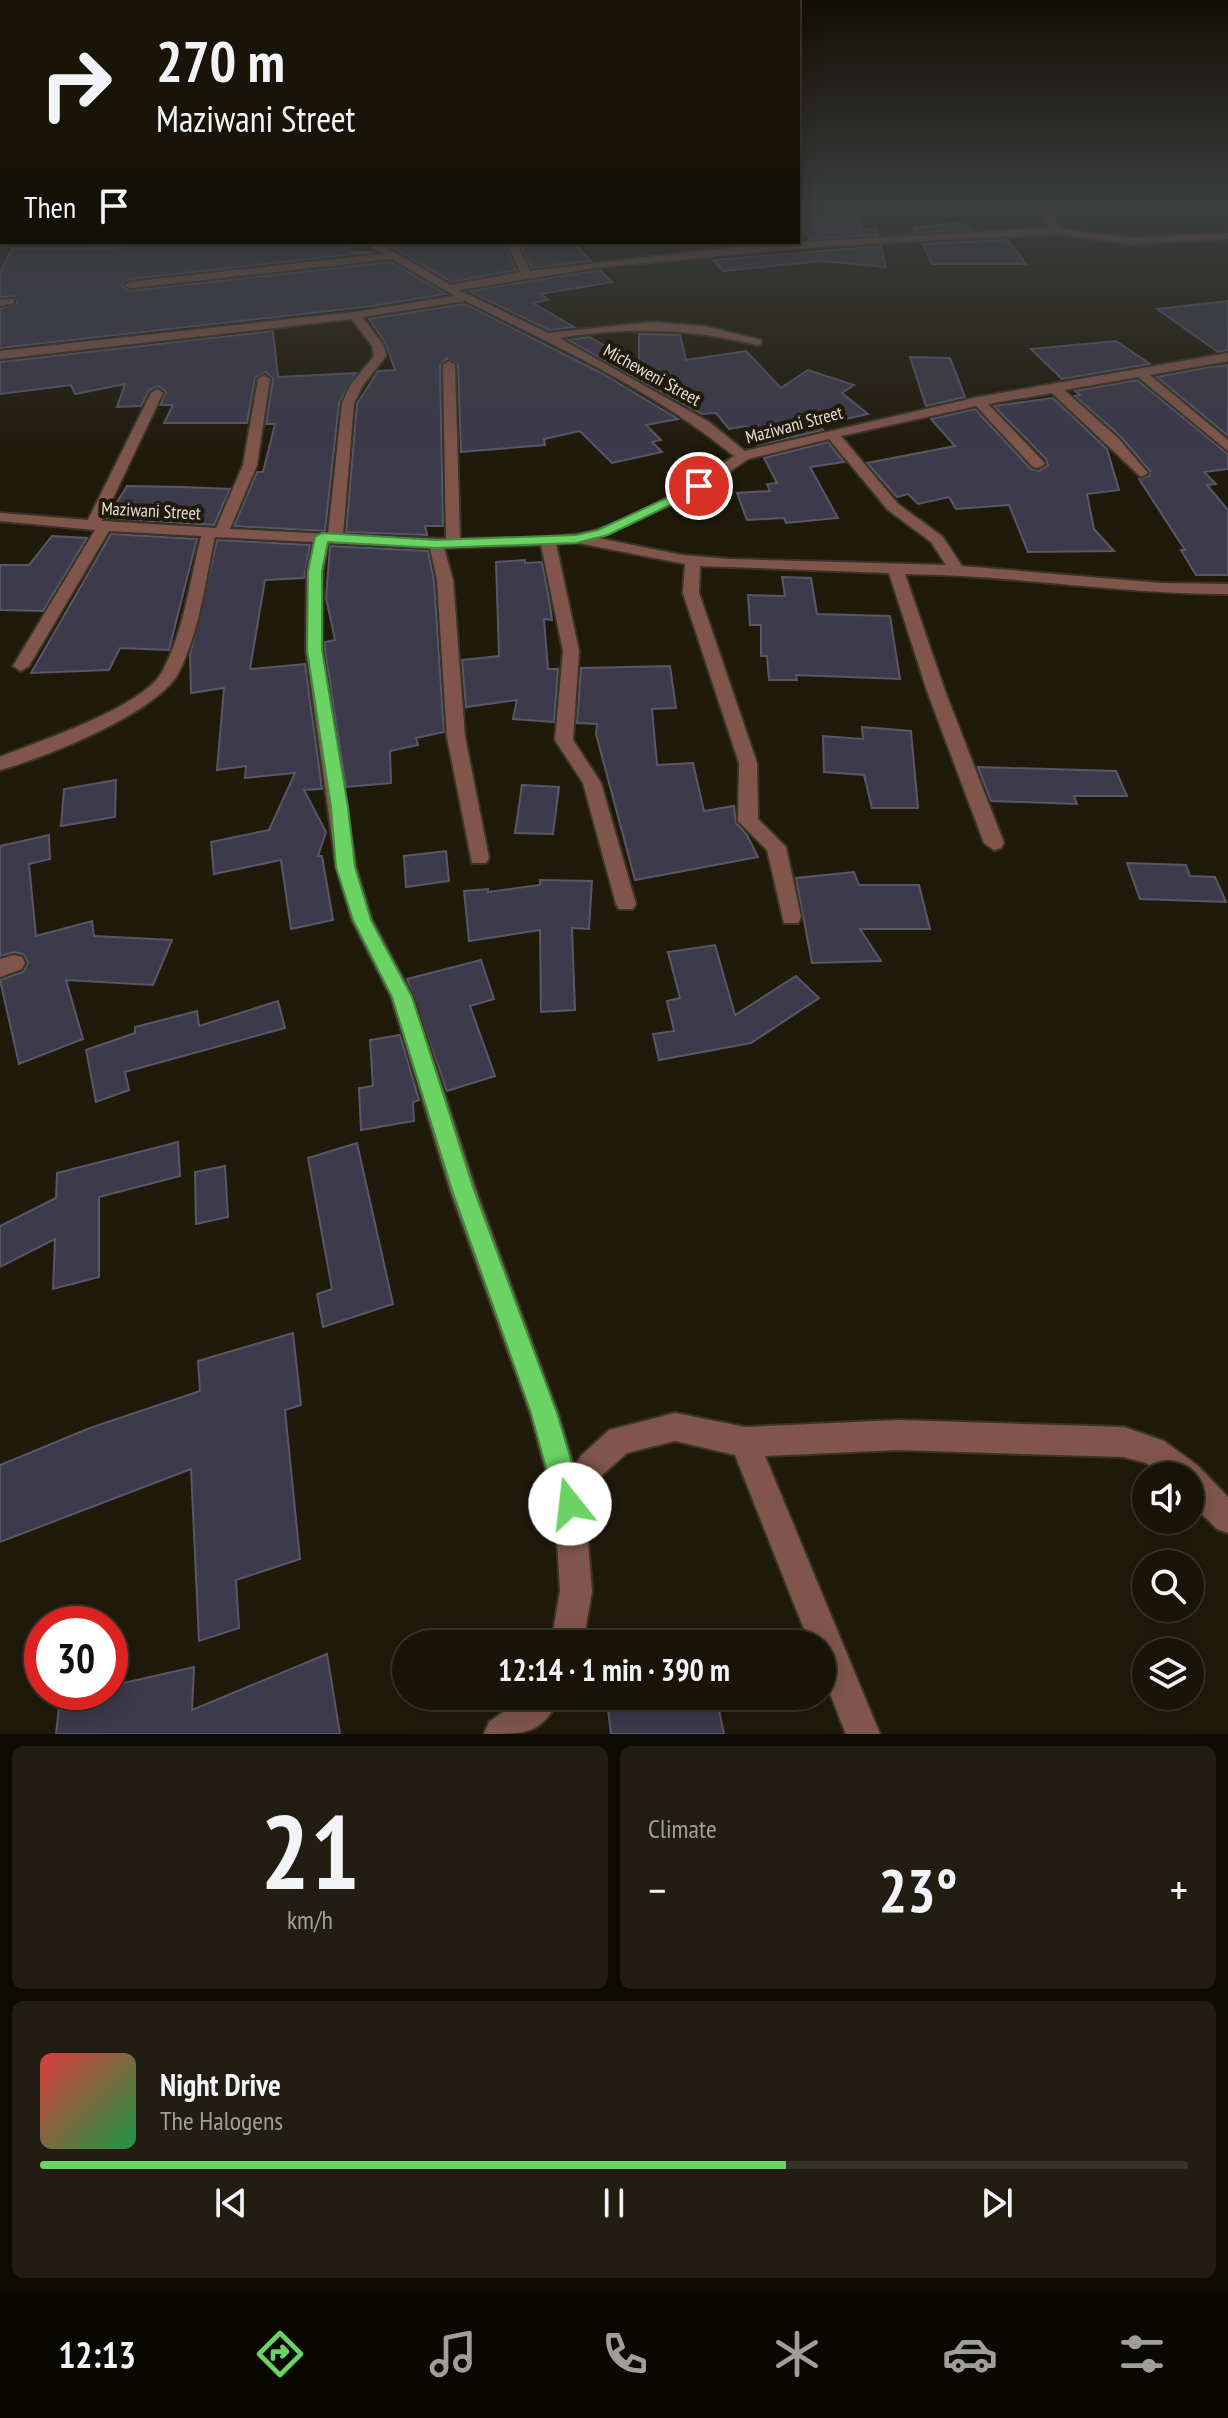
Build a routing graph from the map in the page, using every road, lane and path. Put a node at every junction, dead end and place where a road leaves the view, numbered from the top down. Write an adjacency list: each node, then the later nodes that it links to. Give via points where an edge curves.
1 (451, 289): 2 (street, Micheweni Street)
2 (466, 298): 3 (street); 4 (street, Micheweni Street)
3 (355, 315): 6 (street); 22 (street, via 380,356 348,403)
4 (546, 337): 5 (street, via 660,324 712,329); 16 (street, Micheweni Street, via 704,425)
5 (757, 342)
6 (0, 355)
7 (1226, 359): 9 (street, Maziwani Street)
8 (449, 365): 25 (street)
9 (1139, 372): 11 (street, Maziwani Street); 15 (street)
10 (264, 379): 21 (street, via 250,465)
11 (1053, 387): 13 (street, Maziwani Street); 18 (street)
12 (157, 393): 20 (street)
13 (978, 401): 14 (street, Maziwani Street); 17 (street)
14 (831, 433): 16 (street, Maziwani Street); 27 (street, via 893,507 937,539)
15 (1228, 447)
16 (743, 456): 23 (street, Maziwani Street, via 699,486 603,533)
17 (1038, 464)
18 (1141, 473)
19 (0, 517): 20 (street, Maziwani Street)
20 (99, 526): 21 (street, Maziwani Street); 30 (street)
21 (215, 533): 22 (street, Maziwani Street); 31 (street, via 175,664 163,684 121,710)
22 (329, 537): 25 (street, Maziwani Street); 39 (street, via 315,571 314,650 346,867 362,920 402,997)
23 (576, 539): 24 (street, Maziwani Street); 26 (street)
24 (548, 542): 25 (street, Maziwani Street); 34 (street, via 571,651 564,740 592,783)
25 (444, 543): 33 (street, via 456,737)
26 (693, 560): 28 (street); 35 (street, via 691,593 748,763 748,821 776,847)
27 (957, 570): 28 (street); 29 (street, via 1179,591)
28 (896, 571): 32 (street)
29 (1228, 589)
30 (21, 666)
31 (0, 764)
32 (994, 843)
33 (479, 858)
34 (626, 904)
35 (791, 917)
36 (745, 1442): 37 (street, via 898,1435 1124,1442 1154,1451); 39 (street, via 675,1427 619,1440 591,1466); 44 (street)
37 (1168, 1462)
38 (1204, 1495): 40 (street)
39 (570, 1504): 41 (street, via 576,1591)
40 (1228, 1518)
41 (569, 1630)
42 (537, 1710): 43 (street)
43 (501, 1734)
44 (863, 1734)

